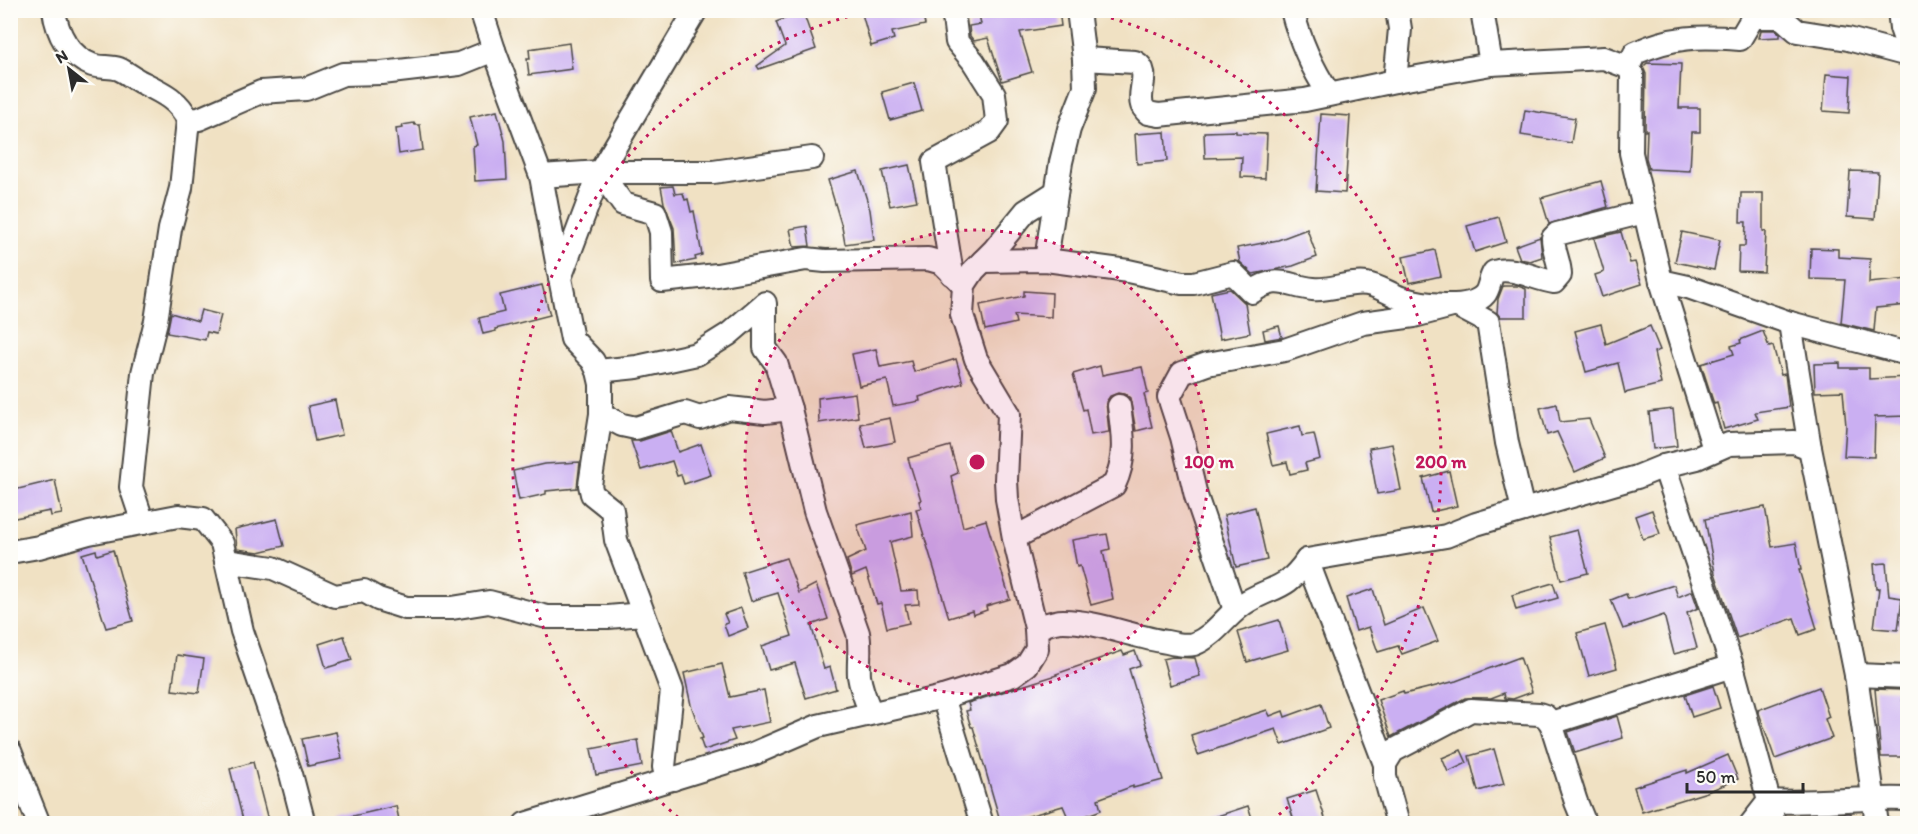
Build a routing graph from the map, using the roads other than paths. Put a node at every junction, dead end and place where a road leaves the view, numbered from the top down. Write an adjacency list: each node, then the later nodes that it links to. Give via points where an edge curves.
1 (54, 10): 18 (street, via 64,42 74,56 93,65 118,68 163,92 183,109)
2 (481, 10): 11 (street)
3 (696, 10): 20 (street)
4 (953, 10): 27 (street, via 957,42 994,94 997,121 989,132 934,162)
5 (1078, 10): 13 (street)
6 (1292, 10): 17 (street, via 1311,66)
7 (1397, 10): 16 (street, via 1400,29)
8 (1482, 10): 14 (street)
9 (1899, 10): 10 (street)
10 (1908, 48)
11 (494, 50): 18 (street, via 459,64 343,74 306,89 261,92 199,119); 21 (street)
12 (1908, 54): 15 (street, via 1797,31 1780,17 1753,17 1740,39 1697,36 1656,43 1635,53)
13 (1084, 59): 17 (street, via 1140,65 1142,104 1148,114 1260,106); 22 (street, via 1085,88 1069,129)
14 (1491, 64): 15 (street, via 1604,58); 16 (street)
15 (1628, 67): 23 (street, via 1632,74 1631,153)
16 (1395, 81): 17 (street)
17 (1329, 94)
18 (188, 120): 40 (street, via 181,188 143,373 131,487)
19 (812, 158): 20 (street, via 713,172)
20 (600, 172): 21 (street); 26 (street); 27 (street, via 623,204 654,213 661,232 662,281 806,259 927,259 942,263)
21 (541, 176): 26 (street)
22 (1056, 192): 24 (street); 25 (street, via 1026,211)
23 (1644, 212): 28 (street); 29 (street, via 1557,234 1553,244 1560,275 1554,282 1500,270 1494,272 1485,294)
24 (1046, 260): 25 (street); 29 (street, via 1182,283 1233,273 1252,292 1268,282 1314,289 1371,284 1426,304)
25 (983, 261): 27 (street)
26 (560, 278): 32 (street, via 572,339)
27 (958, 279): 41 (street, via 962,315 976,359 1009,414 1006,480)
28 (1661, 281): 30 (street); 37 (street)
29 (1456, 305): 39 (street, via 1488,322 1507,443); 45 (street, via 1363,323 1285,350 1207,364 1182,373 1169,397 1196,496)
30 (1790, 323): 31 (street); 36 (street)
31 (1908, 354)
32 (598, 371): 34 (street, via 697,354 729,334 765,303 765,348 776,363); 35 (street)
33 (1119, 406): 41 (street, via 1124,439 1120,473 1114,485)
34 (790, 409): 35 (street, via 765,412 729,408 700,418 685,413 636,428); 52 (street, via 815,511 858,633 861,689)
35 (601, 414): 46 (street, via 590,485 592,494 612,510 616,540)
36 (1810, 448): 37 (street, via 1794,442 1729,444); 49 (street)
37 (1714, 449): 38 (street, via 1697,458)
38 (1664, 466): 39 (street); 48 (street)
39 (1523, 510): 43 (street, via 1446,536)
40 (143, 523): 42 (street); 44 (street, via 178,516 203,519 222,543)
41 (1014, 538): 47 (street)
42 (10, 552)
43 (1307, 560): 45 (street, via 1283,586 1248,600); 55 (street)
44 (226, 561): 46 (street, via 273,568 335,596 364,591 406,608 452,608 489,602 547,617); 61 (street, via 242,631)
45 (1235, 610): 47 (street, via 1205,639 1191,645 1077,622 1060,621)
46 (643, 614): 56 (street, via 672,690 664,767)
47 (1036, 627): 51 (street, via 1037,649 1028,665 1013,675)
48 (1732, 666): 53 (street); 59 (street)
49 (1856, 675): 50 (street); 57 (street)
50 (1908, 677)
51 (943, 697): 52 (street); 63 (street)
52 (871, 713): 56 (street, via 818,726 753,754)
53 (1551, 723): 55 (street, via 1539,714 1470,710 1393,751); 65 (street)
54 (10, 751): 60 (street)
55 (1385, 764): 64 (street)
56 (673, 778): 62 (street)
57 (1872, 797): 58 (street); 59 (street); 68 (street)
58 (1908, 799)
59 (1769, 801): 66 (street); 67 (street)
60 (39, 824)
61 (304, 824)
62 (525, 824)
63 (982, 824)
64 (1398, 824)
65 (1586, 824)
66 (1751, 824)
67 (1774, 824)
68 (1877, 824)

